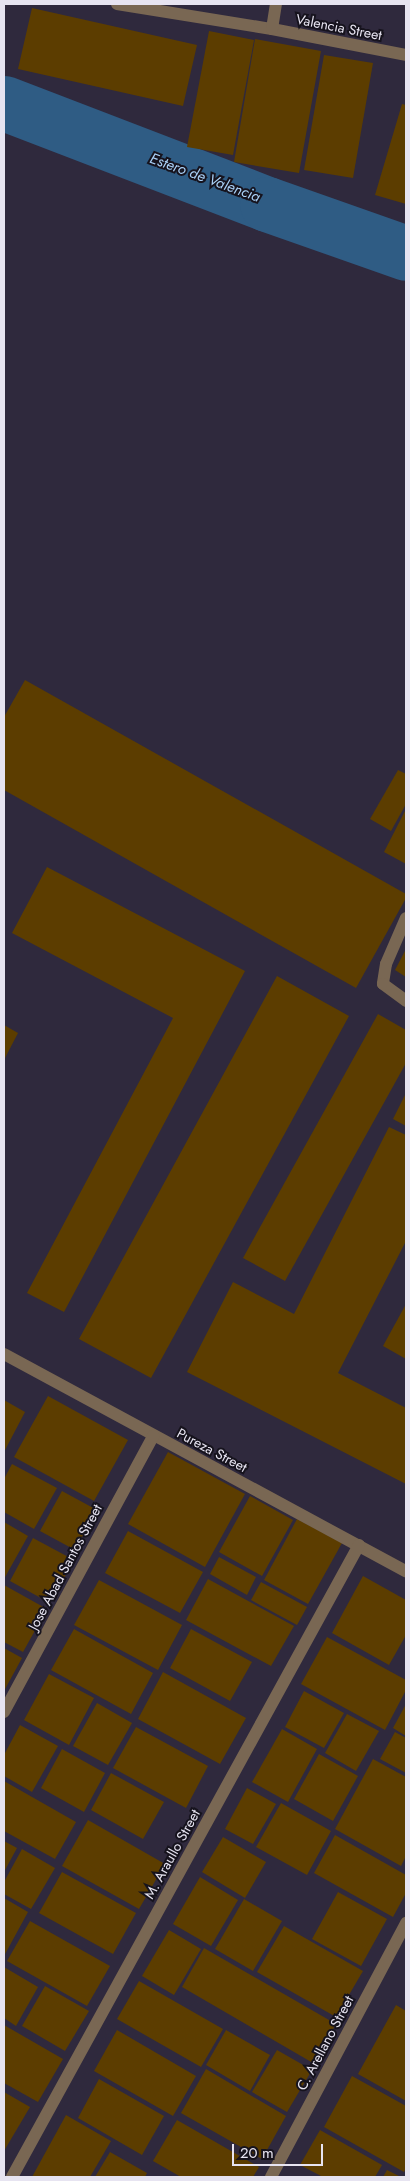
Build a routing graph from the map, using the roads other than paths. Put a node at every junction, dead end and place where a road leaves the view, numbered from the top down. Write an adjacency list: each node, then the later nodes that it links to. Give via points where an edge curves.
1 (117, 4): 3 (street, Valencia Street)
2 (276, 4): 3 (street)
3 (272, 29): 4 (street, Valencia Street)
4 (406, 56)
5 (406, 918): 6 (street, via 386,964 383,984)
6 (403, 999)
7 (4, 1354): 8 (street, Pureza Street)
8 (153, 1436): 9 (street, Pureza Street); 11 (street, Jose Abad Santos Street)
9 (359, 1545): 10 (street, Pureza Street); 13 (street, M. Araullo Street)
10 (406, 1571)
11 (4, 1712)
12 (406, 1924): 14 (street, C. Arellano Street)
13 (12, 2177)
14 (271, 2177)

